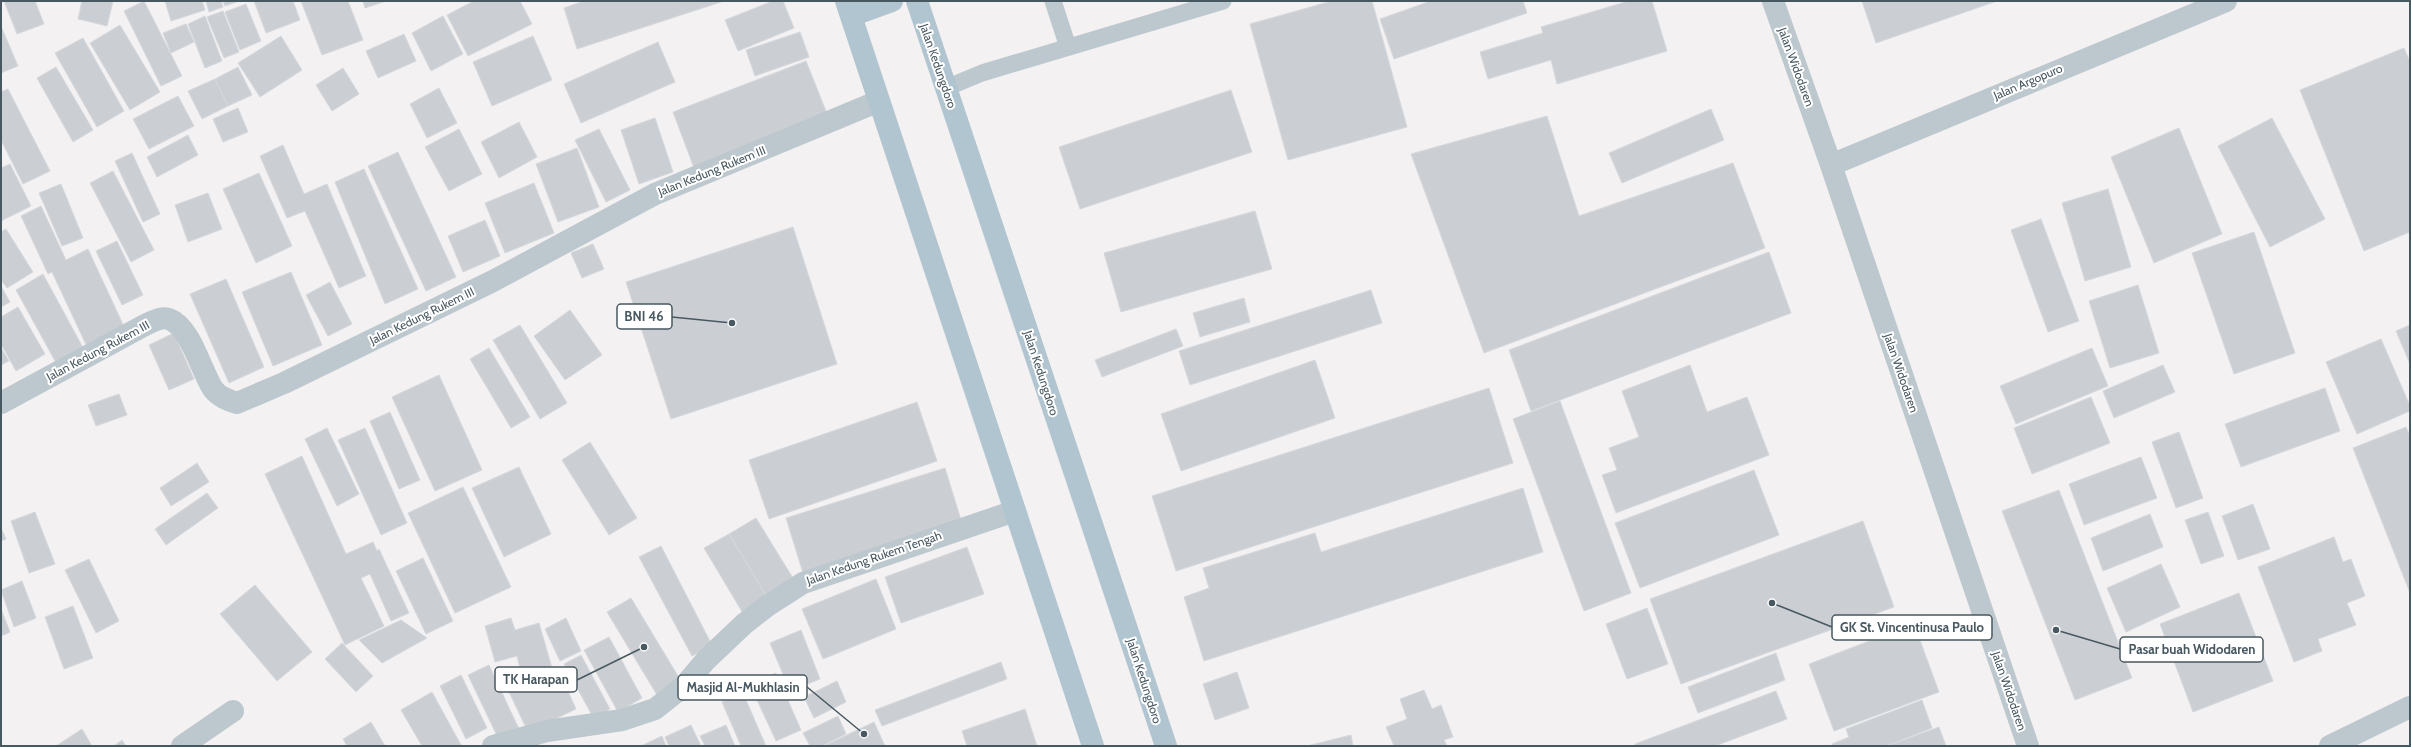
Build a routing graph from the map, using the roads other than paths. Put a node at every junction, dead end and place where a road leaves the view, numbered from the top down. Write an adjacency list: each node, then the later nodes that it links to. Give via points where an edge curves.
1 (892, 1): 7 (main road)
2 (916, 1): 9 (main road, Jalan Kedungdoro)
3 (1053, 1): 8 (lane)
4 (1223, 1): 8 (lane)
5 (1773, 1): 11 (street, Jalan Widodaren)
6 (2226, 1): 11 (street, Jalan Argopuro)
7 (849, 9): 10 (main road)
8 (1068, 47): 9 (lane, via 982,73)
9 (946, 88): 19 (main road, Jalan Kedungdoro)
10 (879, 101): 12 (street, Jalan Kedung Rukem III, via 655,194 493,281 284,383 236,403 225,399 214,390 181,329 169,319 159,319); 13 (main road)
11 (1832, 165): 20 (street, Jalan Widodaren)
12 (1, 403)
13 (1016, 511): 17 (street, Jalan Kedung Rukem Tengah, via 803,583 744,624 706,660 684,686 655,709 622,720 547,731); 18 (main road)
14 (2410, 707): 21 (street)
15 (233, 711): 16 (street)
16 (182, 746)
17 (493, 746)
18 (1093, 746)
19 (1166, 746)
20 (2028, 746)
21 (2330, 746)

